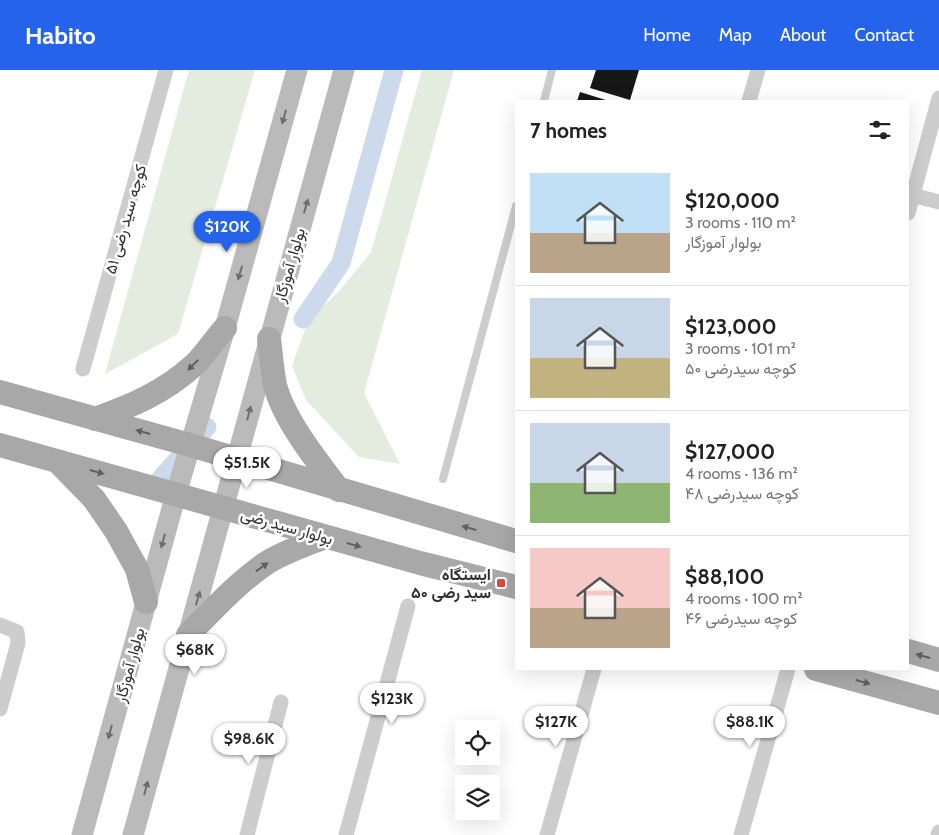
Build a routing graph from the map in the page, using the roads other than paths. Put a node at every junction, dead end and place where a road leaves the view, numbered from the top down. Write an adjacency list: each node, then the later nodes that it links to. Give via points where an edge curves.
1 (166, 70): 14 (street, کوچه سید رضی ۵۱)
2 (297, 70): 12 (main road, one-way to 12)
3 (344, 70): 13 (main road, بولوار آموزگار, one-way to 3)
4 (552, 70): 7 (lane)
5 (758, 70): 8 (street)
6 (939, 98): 9 (street)
7 (544, 100)
8 (750, 100)
9 (910, 194): 10 (street)
10 (939, 202)
11 (515, 210): 21 (lane)
12 (225, 328): 16 (main road, one-way to 16, via 194,366 166,387 137,404); 18 (main road)
13 (269, 339): 19 (main road, بولوار آموزگار, one-way to 13); 22 (main road, via 276,386 290,419)
14 (83, 369)
15 (0, 392): 16 (main road)
16 (95, 419): 18 (main road, one-way to 16)
17 (0, 445): 20 (main road, بولوار سید رضی)
18 (190, 446): 19 (main road); 23 (main road, بولوار آموزگار)
19 (236, 460): 22 (main road); 24 (main road, بولوار آموزگار)
20 (57, 461): 23 (main road, بولوار سید رضی, one-way to 23); 28 (main road, via 94,499 116,531 136,569)
21 (444, 479)
22 (339, 490): 26 (main road, one-way to 22)
23 (176, 494): 24 (main road, بولوار سید رضی); 28 (main road, بولوار آموزگار, one-way to 28)
24 (223, 508): 25 (main road, بولوار سید رضی); 31 (main road, one-way to 24)
25 (325, 537): 27 (main road, بولوار سید رضی, one-way to 27); 31 (main road, one-way to 25, via 265,564)
26 (515, 541)
27 (515, 587)
28 (146, 602): 40 (main road, بولوار آموزگار, one-way to 40)
29 (408, 606): 43 (street)
30 (0, 625): 39 (street, via 17,632 18,643)
31 (188, 635): 41 (main road, one-way to 31)
32 (909, 652): 33 (main road, one-way to 32)
33 (939, 660)
34 (594, 670): 44 (street)
35 (788, 670): 45 (street)
36 (820, 670): 38 (main road, one-way to 38)
37 (281, 702): 42 (street)
38 (939, 703)
39 (0, 709)
40 (82, 835)
41 (133, 835)
42 (247, 835)
43 (346, 835)
44 (548, 835)
45 (741, 835)

